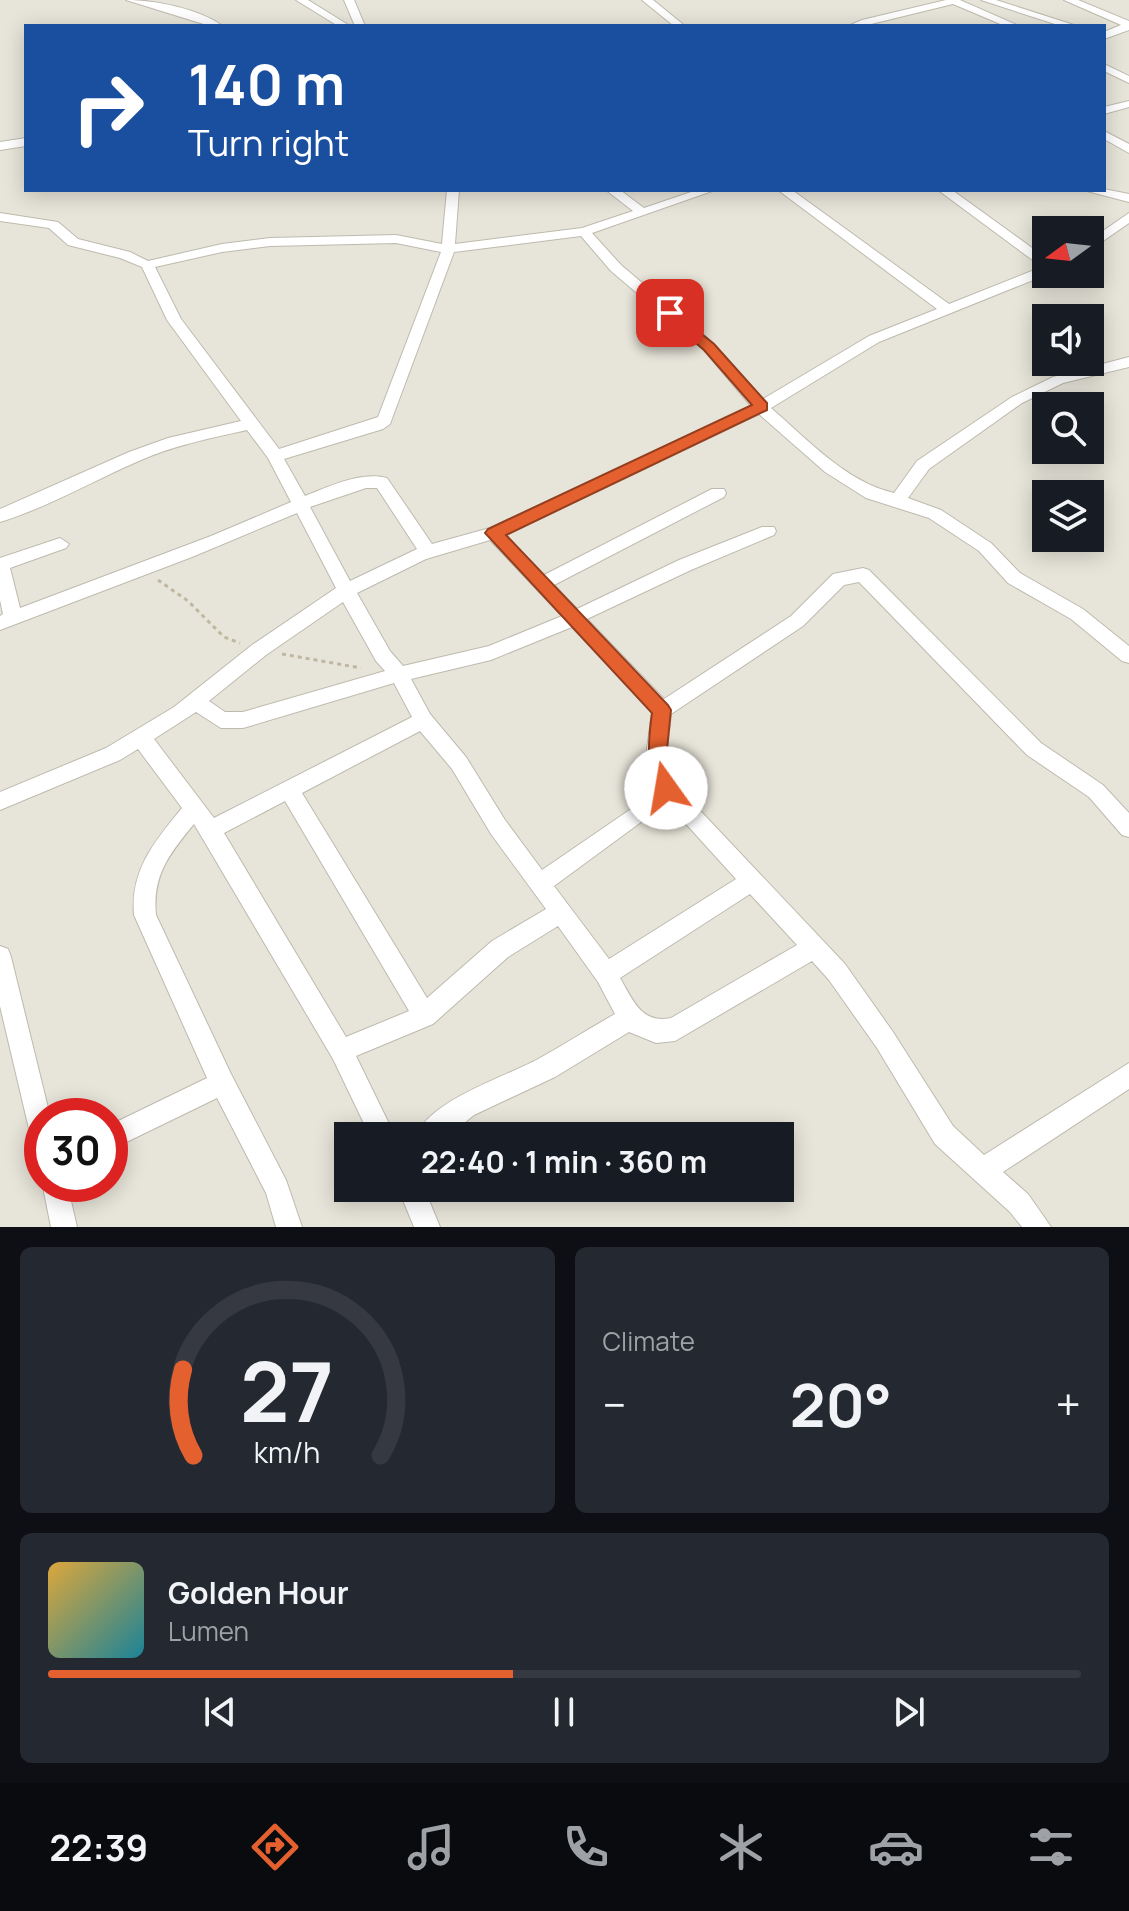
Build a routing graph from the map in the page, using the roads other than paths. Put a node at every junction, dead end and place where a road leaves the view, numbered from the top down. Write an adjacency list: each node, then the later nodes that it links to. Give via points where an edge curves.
1 (132, 0): 11 (street)
2 (301, 0): 9 (street)
3 (349, 0): 13 (street)
4 (647, 0): 14 (street)
5 (954, 0): 15 (street); 16 (street)
6 (986, 0): 10 (street)
7 (1070, 0): 10 (street); 18 (street)
8 (326, 3): 9 (street)
9 (313, 6): 12 (street)
10 (1035, 15): 17 (street)
11 (214, 24)
12 (342, 24)
13 (359, 24)
14 (677, 24)
15 (858, 24)
16 (1008, 24)
17 (1065, 24)
18 (1129, 26): 19 (street)
19 (1106, 35)
20 (1106, 68): 21 (street)
21 (1129, 80)
22 (1129, 104): 23 (street)
23 (1106, 110)
24 (1106, 135): 27 (street)
25 (24, 142): 26 (street)
26 (0, 146)
27 (1129, 149)
28 (453, 192): 40 (street)
29 (615, 192): 35 (street)
30 (703, 192): 35 (street)
31 (787, 192): 44 (street)
32 (947, 192): 41 (street)
33 (1099, 192): 34 (street)
34 (1129, 198)
35 (641, 211): 38 (street)
36 (0, 217): 42 (street, via 53,225 73,242)
37 (1129, 217): 39 (street)
38 (584, 232): 40 (street); 46 (street, via 616,268 709,347)
39 (1104, 236)
40 (448, 249): 42 (street, via 396,239 270,242); 48 (street, via 385,420)
41 (1032, 256)
42 (147, 265): 47 (street, via 174,320)
43 (1032, 273): 44 (street)
44 (948, 310): 46 (street, via 874,339)
45 (1129, 362): 50 (street, via 1058,380 1017,400 923,465)
46 (761, 407): 50 (street, via 831,468 872,494); 54 (street)
47 (251, 424): 48 (street); 52 (street, via 135,456)
48 (275, 456): 51 (street)
49 (718, 493): 58 (street)
50 (898, 500): 62 (street, via 935,514 985,547 1014,578 1077,614)
51 (299, 505): 56 (street, via 366,482 381,482); 59 (street); 61 (street)
52 (0, 516)
53 (768, 531): 60 (street)
54 (494, 533): 56 (street); 58 (street)
55 (60, 544): 57 (street)
56 (428, 552): 59 (street)
57 (1, 565): 61 (street)
58 (542, 584): 60 (street)
59 (346, 591): 63 (street); 64 (street, via 259,650)
60 (573, 616): 63 (street, via 491,653); 65 (street)
61 (6, 620)
62 (1129, 656)
63 (399, 674): 64 (street, via 243,720 221,720); 66 (street)
64 (196, 702): 67 (street)
65 (662, 710): 68 (street, via 657,749); 72 (street, via 797,621 839,579 863,575 1034,749 1096,791)
66 (423, 720): 69 (street); 75 (street)
67 (141, 737): 70 (street); 71 (street)
68 (666, 788): 74 (street); 75 (street, via 657,802)
69 (290, 791): 73 (street); 80 (street)
70 (0, 801)
71 (195, 808): 73 (street); 84 (street, via 147,870 142,899)
72 (1129, 828)
73 (211, 830): 82 (street)
74 (751, 881): 77 (street); 79 (street)
75 (541, 883): 76 (street)
76 (561, 912): 79 (street); 80 (street, via 500,949)
77 (814, 947): 81 (street, via 675,1029 660,1034); 89 (street, via 885,1040 944,1135)
78 (0, 957): 85 (street)
79 (606, 974): 81 (street)
80 (425, 1016): 82 (street)
81 (630, 1018): 87 (street, via 546,1068 465,1106)
82 (341, 1051): 86 (street)
83 (1129, 1075): 89 (street)
84 (222, 1083): 88 (street); 93 (street, via 277,1189)
85 (34, 1098)
86 (376, 1122)
87 (445, 1122)
88 (128, 1129)
89 (985, 1169): 95 (street)
90 (58, 1202): 92 (street)
91 (417, 1202): 94 (street)
92 (64, 1227)
93 (289, 1227)
94 (427, 1227)
95 (1038, 1227)

